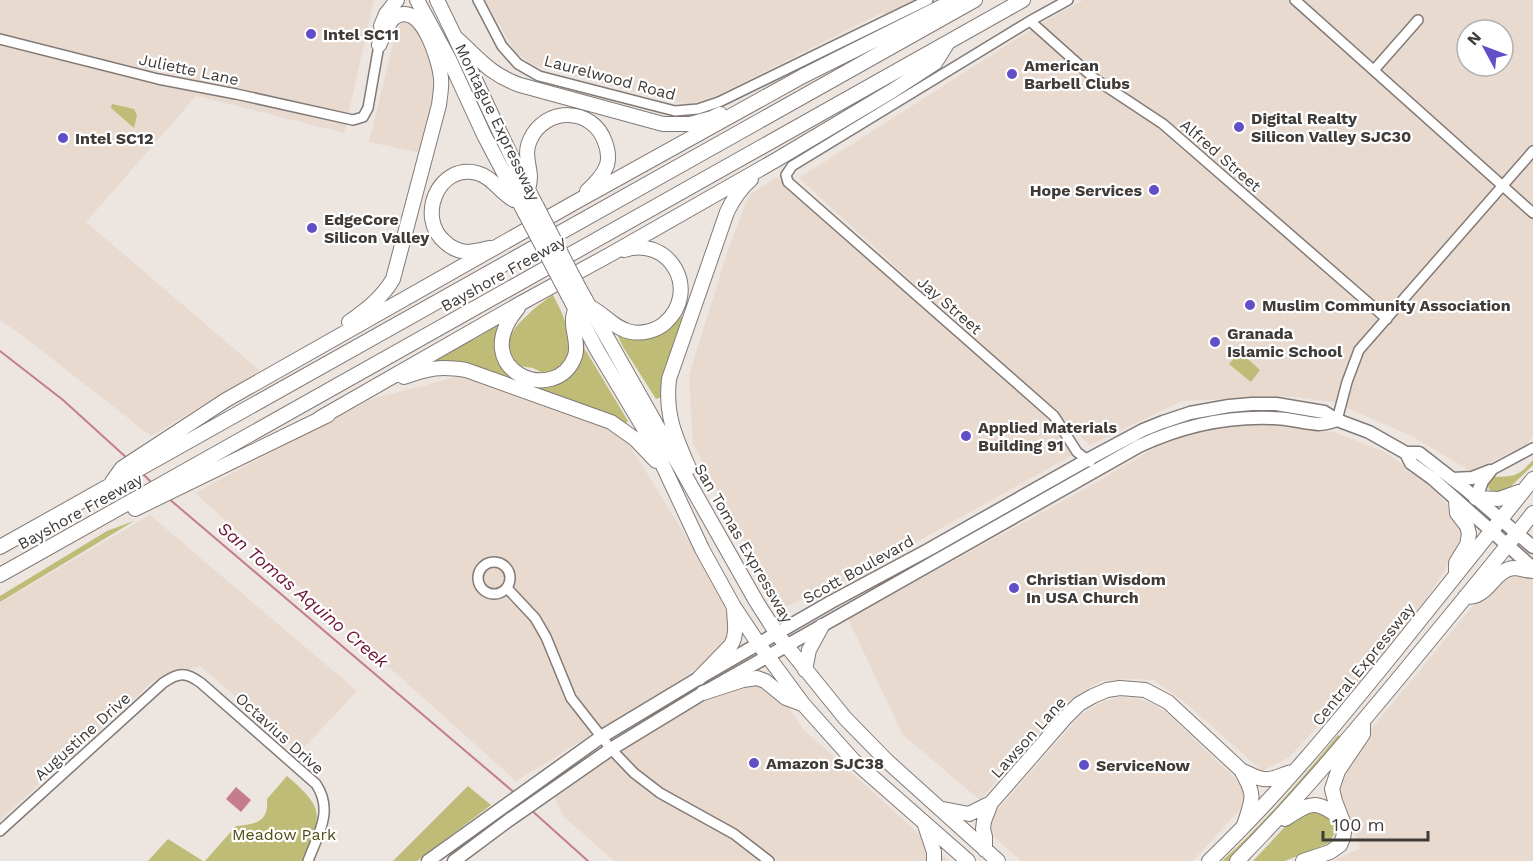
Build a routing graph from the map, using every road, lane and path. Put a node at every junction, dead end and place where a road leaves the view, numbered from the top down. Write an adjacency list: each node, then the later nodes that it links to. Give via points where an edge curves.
1 (398, 0): 17 (highway, via 386,14)
2 (478, 0): 3 (street, Laurelwood Road, via 502,46 518,64 539,76 675,111 719,102)
3 (927, 0)
4 (956, 0): 19 (highway)
5 (975, 0): 38 (highway, Bayshore Freeway)
6 (1023, 0): 16 (highway, Bayshore Freeway)
7 (1068, 0): 12 (street)
8 (1295, 0): 18 (street)
9 (418, 2): 13 (highway); 25 (highway, Montague Expressway, via 484,135)
10 (441, 3): 14 (highway, Montague Expressway)
11 (1418, 20): 18 (street)
12 (1030, 21): 32 (street, Alfred Street, via 1095,79 1162,124); 39 (street, Jay Street, via 792,166 786,175 788,182 1054,416 1077,452)
13 (422, 23): 17 (highway, via 408,14 395,17); 33 (highway, via 439,66 439,105 393,279 363,312)
14 (456, 37): 19 (highway, via 507,80 663,124 690,124 712,118 787,80); 23 (highway, Montague Expressway)
15 (0, 39): 17 (street, Juliette Lane, via 158,79 353,120 363,117 368,108)
16 (947, 43): 21 (highway, via 935,63); 44 (highway, Bayshore Freeway)
17 (379, 45)
18 (1374, 70): 22 (street)
19 (803, 76): 24 (highway)
20 (1533, 151): 22 (street)
21 (776, 160): 28 (highway); 46 (highway, via 741,188 730,206 669,379 668,411 695,480)
22 (1502, 186): 26 (street); 32 (street)
23 (528, 190): 24 (highway, via 526,155 534,132 550,118 579,116 600,132 608,155 596,183); 25 (highway, Montague Expressway)
24 (572, 204): 27 (highway)
25 (527, 208): 27 (highway, via 493,181 472,172 447,180 435,194 431,219 436,233 447,245 466,252); 29 (highway, Montague Expressway, bridge)
26 (1533, 213)
27 (500, 246): 33 (highway)
28 (611, 254): 30 (highway); 31 (highway, via 640,247 666,257 681,282 679,306 661,326 638,332 621,329 602,313)
29 (555, 257): 31 (highway, San Tomas Expressway, bridge)
30 (524, 302): 31 (highway, via 506,325 502,353 511,367 525,378 535,380 548,380 571,363 576,350 573,320); 34 (highway)
31 (582, 307): 41 (highway, San Tomas Expressway, via 597,350); 46 (highway, San Tomas Expressway)
32 (1387, 319): 35 (street, via 1359,350)
33 (226, 400): 38 (highway)
34 (320, 418): 41 (highway, via 425,370 466,370 611,422 635,439); 44 (highway)
35 (1337, 420): 37 (main road, Scott Boulevard); 39 (main road, Scott Boulevard, via 1324,411 1276,404 1210,409 1162,422); 40 (main road, Scott Boulevard, via 1321,424 1256,417 1211,421 1138,446)
36 (1533, 448): 42 (street)
37 (1406, 453): 43 (main road, Scott Boulevard, via 1419,453); 48 (main road, Scott Boulevard, via 1411,463)
38 (153, 455): 54 (highway, Bayshore Freeway, via 110,486)
39 (1087, 460): 40 (street, Jay Street); 63 (main road, Scott Boulevard)
40 (1097, 469): 62 (main road, Scott Boulevard)
41 (666, 471): 61 (highway, San Tomas Expressway)
42 (1490, 471): 43 (main road, via 1472,478); 47 (main road)
43 (1453, 479): 47 (main road, Scott Boulevard)
44 (176, 482): 57 (highway, Bayshore Freeway)
45 (1529, 485): 47 (highway, via 1499,499); 50 (highway, Central Expressway)
46 (694, 492): 63 (highway, San Tomas Expressway)
47 (1476, 498): 50 (main road, Scott Boulevard)
48 (1456, 501): 51 (main road, Scott Boulevard); 58 (highway, via 1457,513 1469,534 1456,563)
49 (1533, 513): 52 (highway)
50 (1501, 520): 51 (highway, Central Expressway); 52 (main road, Scott Boulevard)
51 (1492, 532): 53 (main road, Scott Boulevard); 58 (highway, Central Expressway)
52 (1517, 533): 53 (highway); 55 (main road, Scott Boulevard)
53 (1507, 546): 56 (main road, Scott Boulevard); 60 (highway)
54 (0, 547)
55 (1533, 547)
56 (1533, 570): 60 (highway, via 1510,569 1479,595)
57 (0, 575)
58 (1456, 576): 76 (highway, Central Expressway)
59 (507, 588): 73 (street, via 535,618 571,698)
60 (1465, 597): 72 (highway)
61 (734, 607): 64 (highway, San Tomas Expressway); 69 (highway, via 734,641)
62 (822, 626): 65 (main road, Scott Boulevard); 67 (highway, via 809,650)
63 (777, 634): 64 (main road, Scott Boulevard); 65 (highway, San Tomas Expressway)
64 (759, 643): 66 (highway, San Tomas Expressway); 69 (main road, Scott Boulevard)
65 (787, 645): 66 (main road, Scott Boulevard); 67 (highway, San Tomas Expressway)
66 (768, 656): 70 (main road, Scott Boulevard); 71 (highway, San Tomas Expressway)
67 (805, 670): 78 (highway, San Tomas Expressway, via 877,751)
68 (189, 675): 83 (street, Augustine Drive, via 175,676 163,683); 85 (street, Octavius Drive, via 320,790 324,818)
69 (699, 678): 73 (main road, Scott Boulevard)
70 (703, 693): 71 (highway, via 757,678 786,698); 74 (main road, Scott Boulevard)
71 (803, 704): 80 (highway, San Tomas Expressway, via 853,760)
72 (1363, 721): 79 (highway, via 1364,734 1338,771 1332,789); 81 (highway)
73 (601, 737): 74 (street); 86 (main road, Scott Boulevard)
74 (611, 749): 87 (main road, Scott Boulevard); 88 (street, via 660,793 734,834)
75 (1242, 770): 76 (highway, via 1268,780); 77 (highway, Lawson Lane, via 1168,702 1145,690 1120,688 1079,704); 82 (highway, via 1253,798)
76 (1295, 772): 82 (highway, Central Expressway)
77 (991, 803): 78 (highway, via 969,814); 84 (highway, via 984,821)
78 (940, 808): 84 (highway, San Tomas Expressway)
79 (1343, 820): 81 (highway, via 1324,806 1312,804); 94 (highway, via 1345,832 1340,844 1330,852)
80 (924, 823): 89 (highway); 90 (highway, San Tomas Expressway)
81 (1273, 824): 93 (highway)
82 (1242, 829): 92 (highway, Central Expressway)
83 (0, 831)
84 (985, 849): 91 (highway, San Tomas Expressway)
85 (308, 861)
86 (428, 861)
87 (454, 861)
88 (769, 861)
89 (934, 861)
90 (968, 861)
91 (998, 861)
92 (1209, 861)
93 (1237, 861)
94 (1303, 861)

